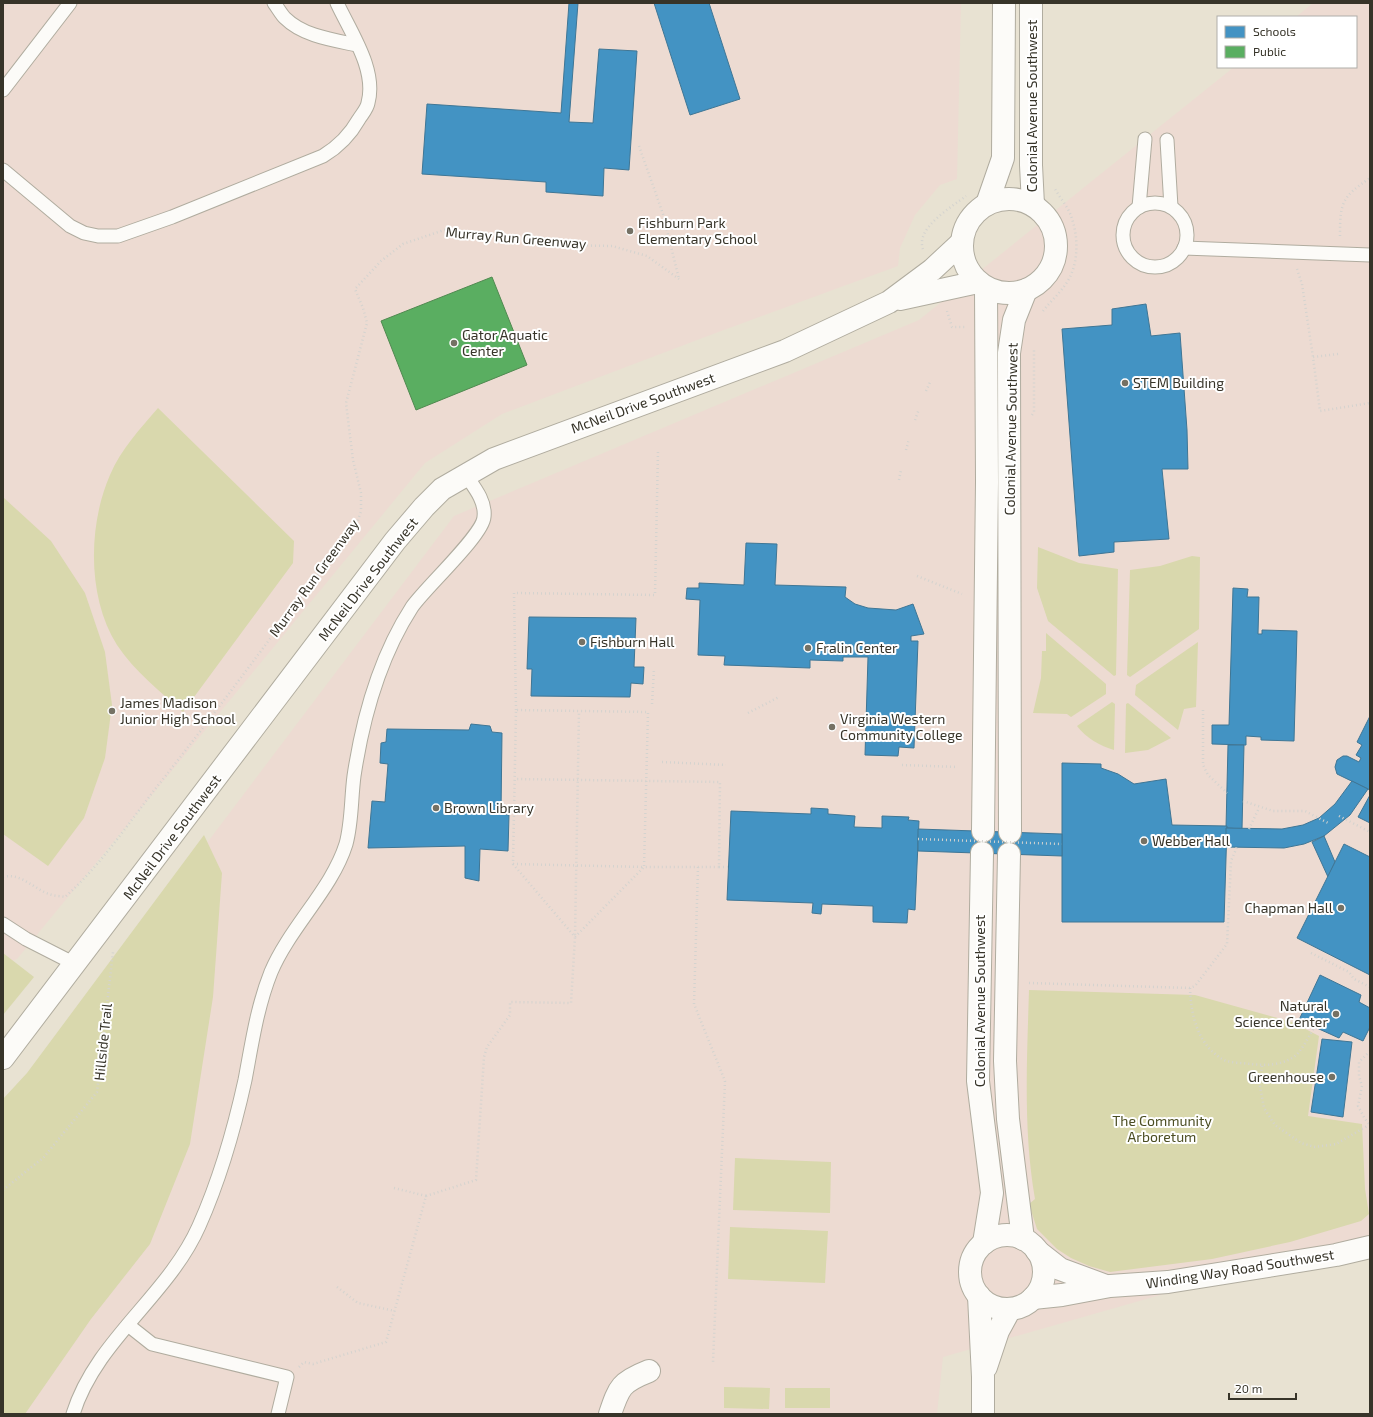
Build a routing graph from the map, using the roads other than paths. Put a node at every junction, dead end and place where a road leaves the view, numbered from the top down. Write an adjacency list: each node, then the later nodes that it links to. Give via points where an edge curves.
1 (70, 3): 7 (lane)
2 (274, 3): 6 (lane, via 284,18 297,28 330,40)
3 (337, 3): 6 (lane)
4 (1004, 3): 11 (main road, Colonial Avenue Southwest, via 1003,158)
5 (1031, 3): 12 (main road, Colonial Avenue Southwest)
6 (357, 45): 10 (lane, via 368,68 371,86 368,105 354,128 335,148 323,156 172,217 118,236 84,233 70,226)
7 (3, 90)
8 (1145, 139): 13 (lane)
9 (1167, 140): 14 (lane)
10 (3, 170)
11 (987, 204): 12 (main road, via 1009,198 1025,201); 15 (main road, Colonial Avenue Southwest, via 968,222)
12 (1033, 206): 19 (main road, Colonial Avenue Southwest, via 1039,208 1050,221 1056,236 1056,252 1052,268 1042,280)
13 (1139, 207): 14 (lane, via 1155,203); 16 (lane, via 1127,218 1122,235 1127,252 1139,264 1154,269 1172,264)
14 (1171, 207): 16 (lane, via 1182,217 1187,232)
15 (961, 243): 18 (main road, Colonial Avenue Southwest, via 966,266); 20 (main road, McNeil Drive Southwest, via 932,270)
16 (1184, 248): 17 (lane)
17 (1370, 255)
18 (982, 285): 19 (main road, via 1000,293 1015,294); 20 (main road, McNeil Drive Southwest); 22 (main road, Colonial Avenue Southwest, via 987,490)
19 (1026, 290): 23 (main road, Colonial Avenue Southwest, via 1014,320 1009,353)
20 (889, 302): 21 (main road, McNeil Drive Southwest, via 785,351 494,459)
21 (465, 474): 27 (main road, McNeil Drive Southwest, via 442,489 395,541); 36 (lane, via 482,502 484,518 478,533 416,602 399,628 383,662 360,741 346,842 339,863 283,948 271,973 253,1033 236,1117 214,1190 198,1228 177,1267)
22 (983, 831)
23 (1010, 832)
24 (982, 853): 29 (main road, Colonial Avenue Southwest, via 978,1081 992,1193)
25 (1010, 854): 30 (main road, Colonial Avenue Southwest, via 1005,1061 1008,1120)
26 (3, 924): 27 (lane)
27 (75, 964): 28 (main road, McNeil Drive Southwest)
28 (3, 1058)
29 (984, 1243): 30 (main road, via 1004,1235 1017,1236); 33 (main road, via 974,1254 970,1264 970,1276)
30 (1030, 1245): 32 (main road, Winding Way Road Southwest, via 1060,1269); 34 (main road, via 1042,1262 1044,1275)
31 (1370, 1247): 32 (main road, Winding Way Road Southwest, via 1184,1280)
32 (1110, 1286): 34 (main road, Winding Way Road Southwest, via 1062,1296)
33 (979, 1296): 35 (main road, via 992,1306); 38 (main road)
34 (1033, 1298): 35 (main road)
35 (1010, 1309): 38 (main road, via 998,1331)
36 (128, 1325): 39 (lane, via 107,1350 78,1397); 40 (lane, via 152,1344 287,1377)
37 (649, 1371): 41 (main road, via 624,1383)
38 (983, 1377): 42 (main road)
39 (73, 1414)
40 (278, 1414)
41 (610, 1414)
42 (983, 1414)

